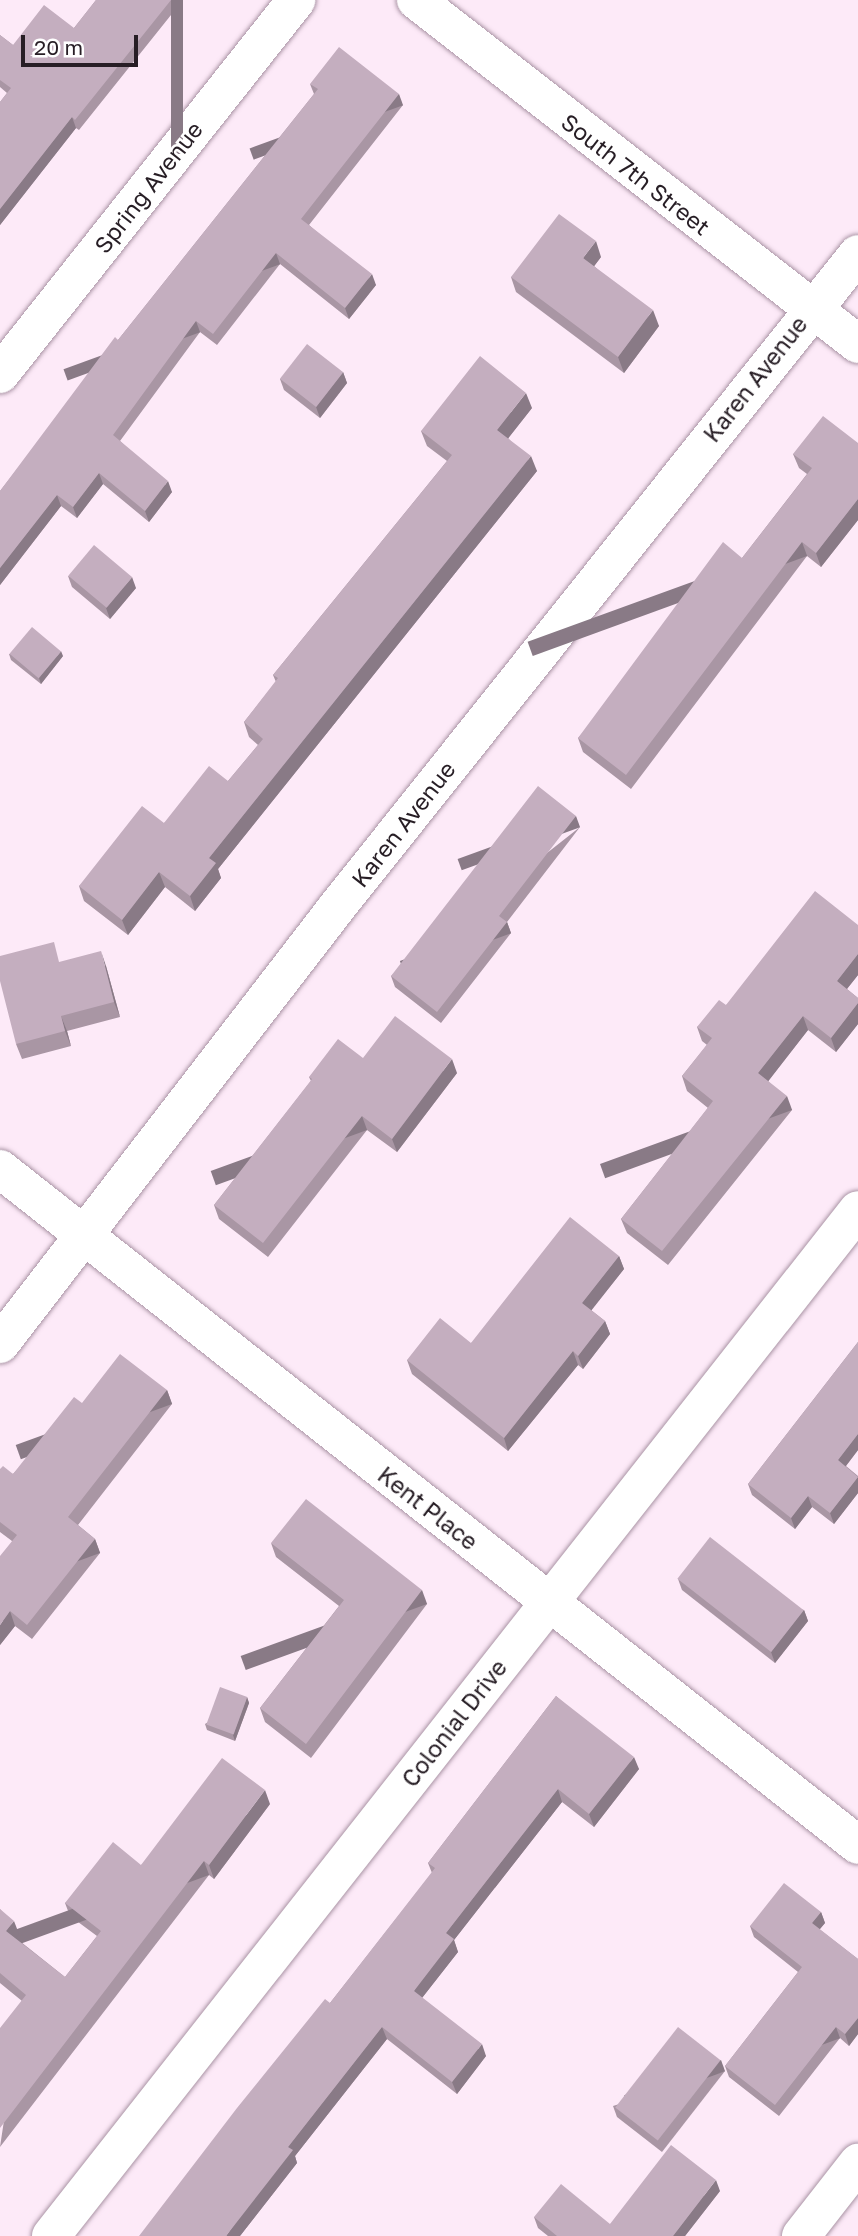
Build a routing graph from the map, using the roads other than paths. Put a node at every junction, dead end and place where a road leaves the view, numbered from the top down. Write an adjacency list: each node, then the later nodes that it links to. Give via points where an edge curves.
1 (296, 0): 6 (street, Spring Avenue)
2 (416, 0): 4 (street, South 7th Street)
3 (858, 254): 4 (street, Karen Avenue)
4 (811, 307): 5 (street, South 7th Street); 9 (street, Karen Avenue)
5 (858, 344)
6 (0, 374)
7 (0, 1169): 9 (street, Kent Place)
8 (858, 1210): 11 (street, Colonial Drive)
9 (84, 1236): 10 (street, Karen Avenue); 11 (street, Kent Place)
10 (0, 1344)
11 (549, 1603): 12 (street, Kent Place); 14 (street, Colonial Drive)
12 (858, 1845)
13 (858, 2163): 15 (street)
14 (51, 2236)
15 (801, 2236)

